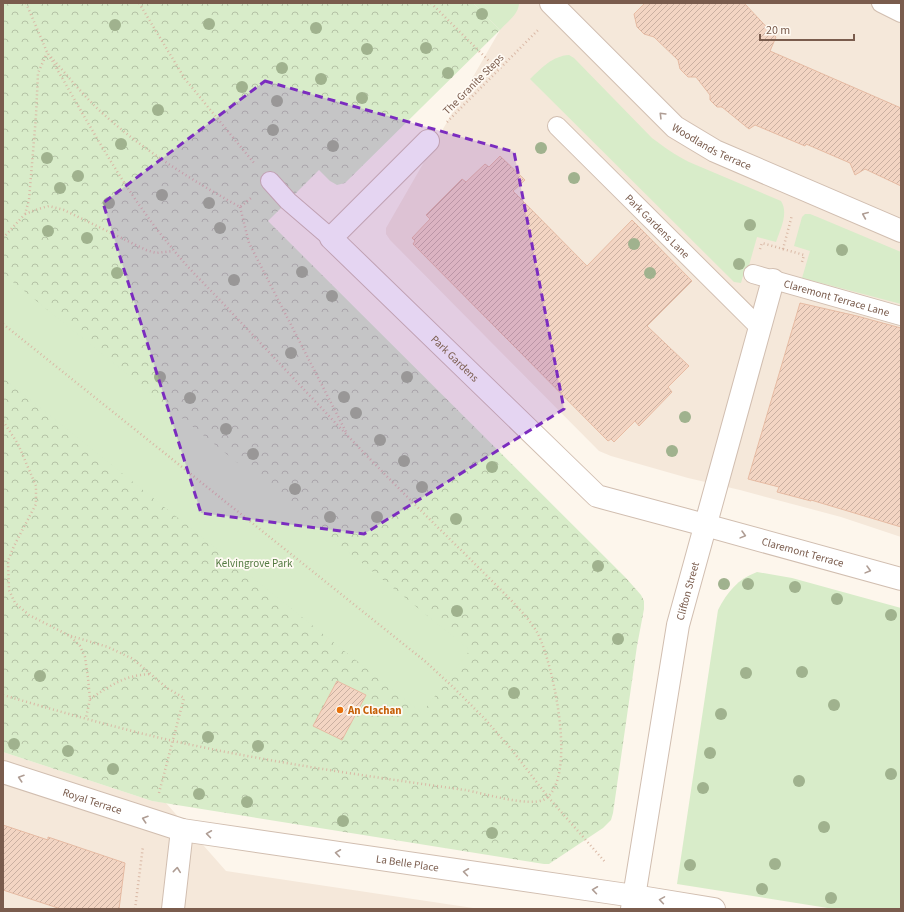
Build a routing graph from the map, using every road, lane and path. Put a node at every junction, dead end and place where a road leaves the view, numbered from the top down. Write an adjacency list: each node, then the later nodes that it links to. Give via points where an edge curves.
1 (26, 3): 8 (path)
2 (139, 3): 12 (path, via 185,80)
3 (431, 3): 9 (path)
4 (880, 3): 6 (lane)
5 (558, 5): 13 (street, Woodlands Terrace, one-way to 5, via 715,151 675,127)
6 (901, 13)
7 (530, 38): 9 (path, The Granite Steps)
8 (47, 52): 14 (path, via 98,109 122,130 194,182); 15 (path, via 38,73 29,200); 19 (path, via 124,180)
9 (498, 70): 11 (path, The Granite Steps)
10 (557, 126): 24 (lane, Park Gardens Lane)
11 (428, 141): 18 (street)
12 (270, 181): 14 (path); 18 (lane, via 288,201)
13 (800, 188): 16 (street, Woodlands Terrace, one-way to 13); 20 (path, via 783,249 762,243)
14 (240, 207): 26 (path, via 249,243)
15 (25, 214): 17 (path); 19 (path, via 49,206 64,210 146,250 156,253)
16 (901, 231)
17 (3, 238)
18 (331, 238): 27 (street, Park Gardens, via 597,496)
19 (173, 251): 26 (path)
20 (759, 254)
21 (763, 277): 22 (lane, Claremont Terrace Lane); 24 (street, Clifton Street)
22 (901, 316)
23 (3, 324): 36 (path, via 426,662 484,718)
24 (759, 327): 27 (street, Clifton Street)
25 (3, 421): 29 (path, via 18,444 36,486 36,504 8,561 8,590 15,603 29,615)
26 (348, 436): 36 (path, via 488,576 522,612 538,634 548,663 561,728 560,778)
27 (706, 525): 28 (street, Claremont Terrace, one-way to 28); 38 (street, Clifton Street, via 678,624)
28 (901, 579)
29 (70, 636): 30 (path, via 108,647 133,658); 32 (path, via 80,646 85,657)
30 (151, 674): 32 (path, via 137,674 124,678); 34 (path, via 184,698)
31 (3, 695): 33 (path)
32 (90, 698): 33 (path)
33 (86, 718): 34 (path)
34 (172, 741): 36 (path, via 293,765 479,792 522,802 537,802)
35 (3, 772): 37 (street, Royal Terrace, one-way to 35)
36 (548, 797): 38 (path)
37 (182, 830): 38 (street, La Belle Place, one-way to 37); 39 (street, one-way to 37)
38 (633, 902): 40 (street, La Belle Place, one-way to 38)
39 (173, 909)
40 (714, 909)

